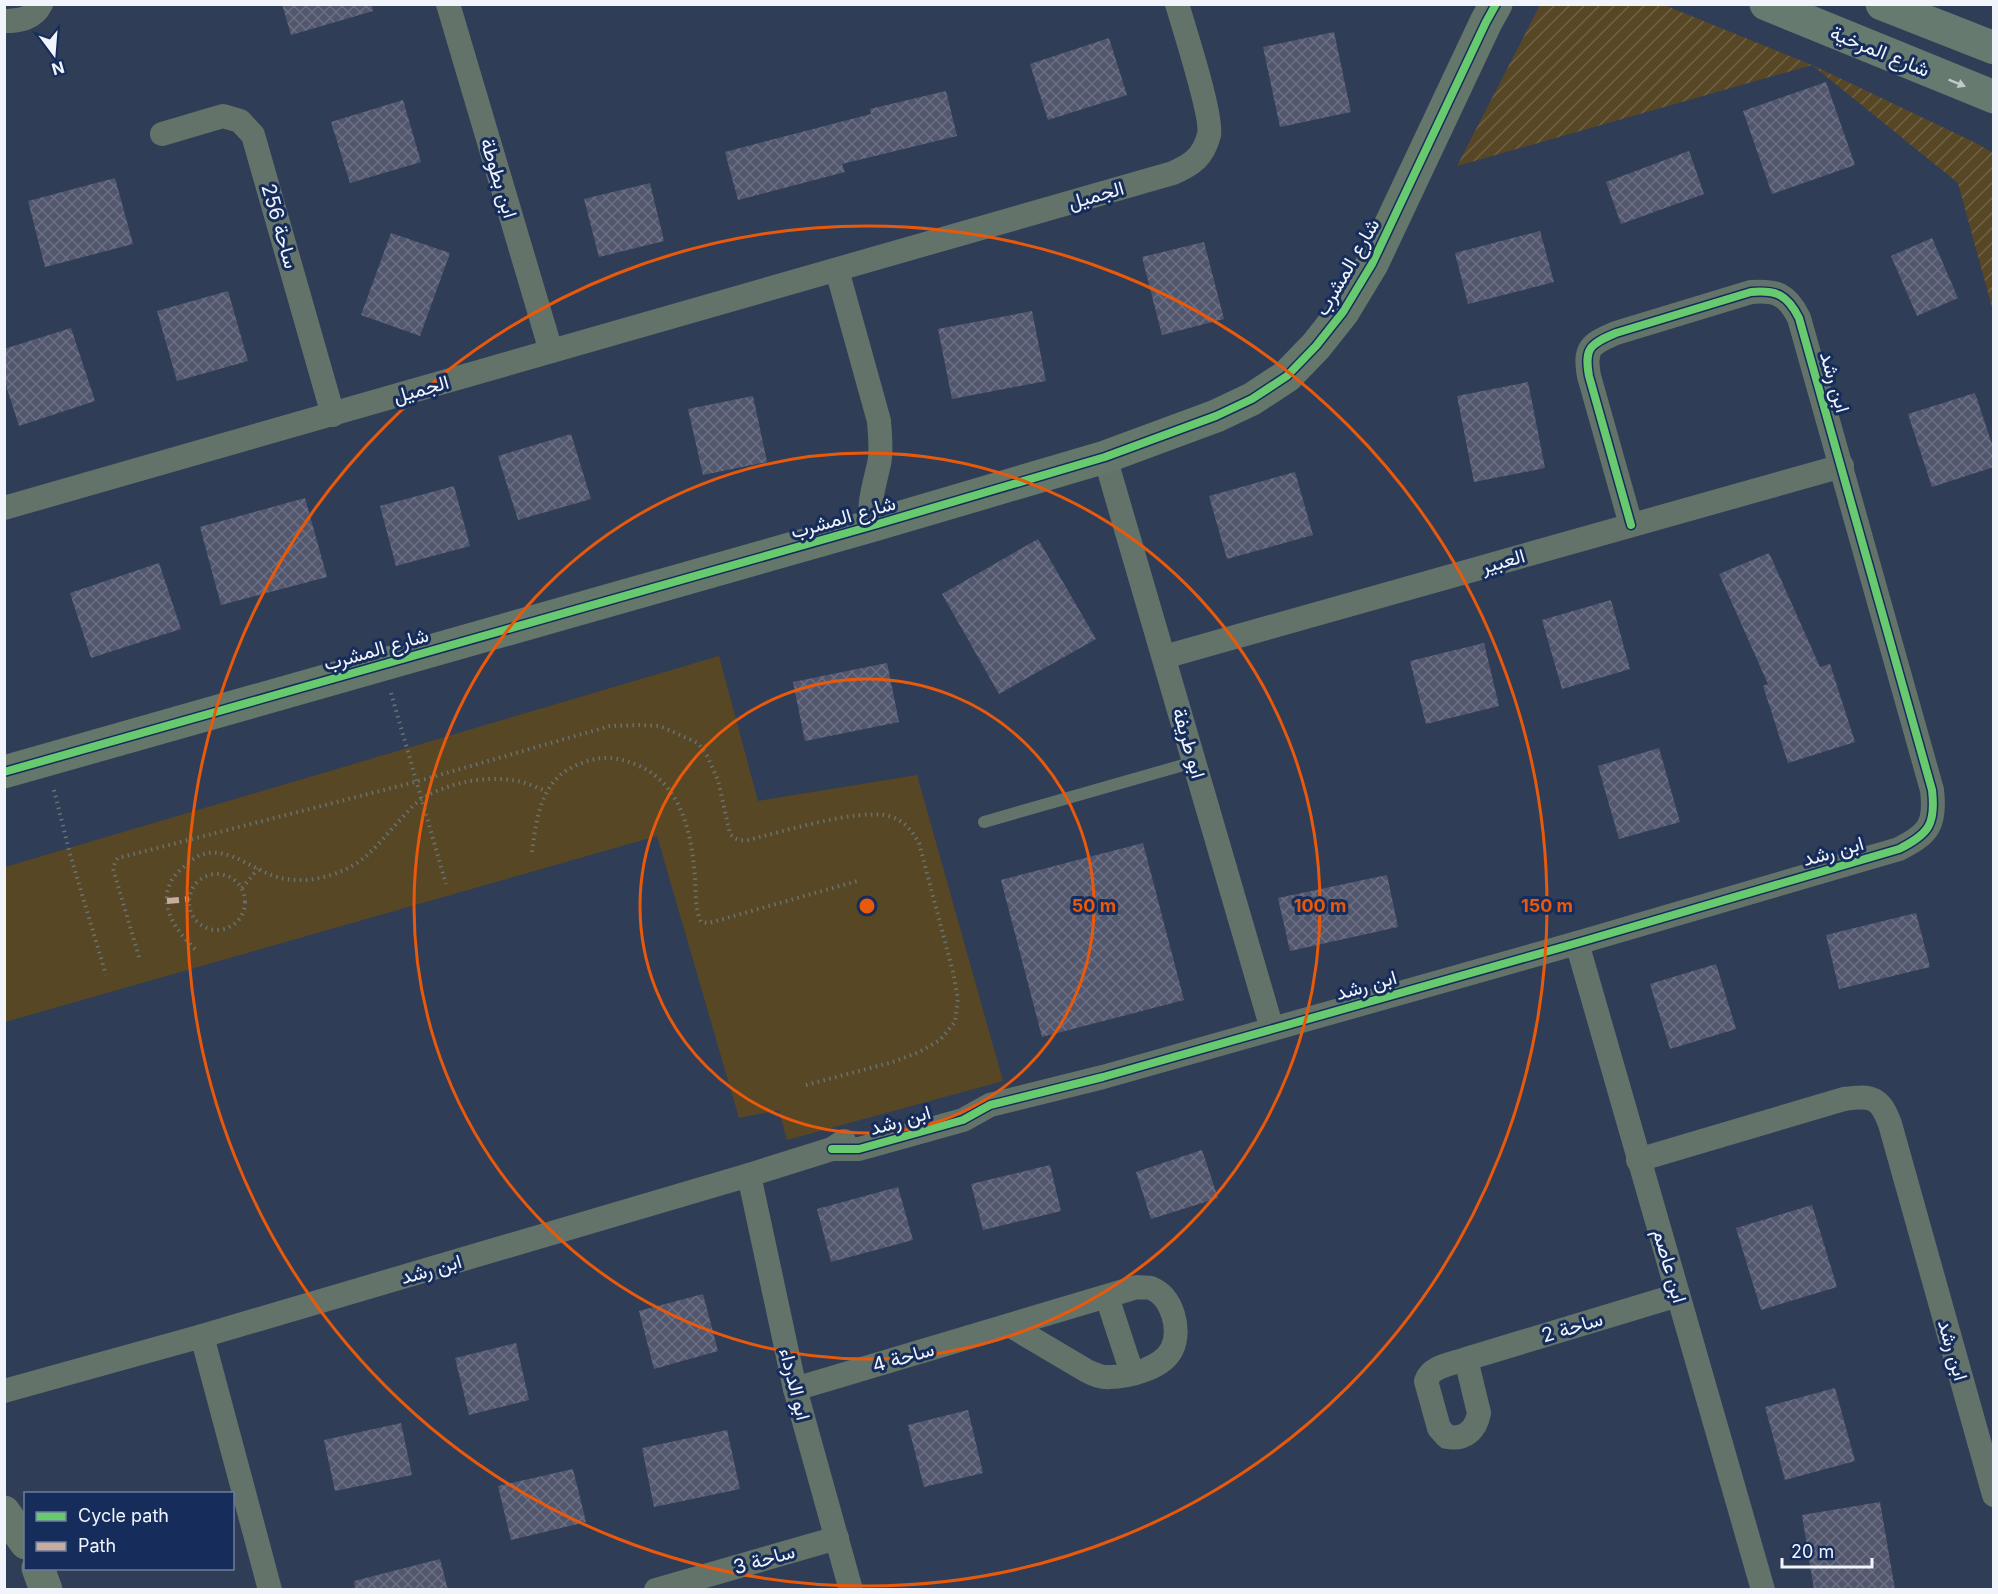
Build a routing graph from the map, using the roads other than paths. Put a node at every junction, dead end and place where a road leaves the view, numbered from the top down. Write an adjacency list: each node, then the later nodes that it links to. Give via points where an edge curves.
1 (40, 4): 7 (street, via 27,19)
2 (448, 4): 12 (street, ابن بطوطة)
3 (1178, 4): 11 (street, الجميل, via 1209,132 1204,149 1193,164)
4 (1766, 4): 9 (highway, شارع المرخية, one-way to 9)
5 (1882, 4): 8 (highway)
6 (1490, 10): 14 (street, شارع المشرب, via 1372,264 1343,312 1316,346 1287,376 1252,399)
7 (4, 21)
8 (1994, 48)
9 (1991, 98)
10 (162, 134): 13 (street, ساحة 256, via 222,116 240,120 253,135)
11 (837, 270): 12 (street, الجميل); 18 (street, via 879,421 881,442 870,501)
12 (551, 351): 13 (street, الجميل)
13 (333, 415): 16 (street, الجميل)
14 (1105, 457): 18 (street, شارع المشرب); 19 (street, ابو طريفة)
15 (1842, 466): 17 (street, العبير); 17 (street, ابن رشد, via 1799,318 1782,296 1769,290 1751,292 1616,333 1588,349 1589,376); 23 (street, ابن رشد, via 1932,790 1934,810 1929,825 1919,839 1899,849)
16 (4, 508)
17 (1631, 525): 19 (street, العبير)
18 (871, 526): 21 (street, شارع المشرب)
19 (1164, 657): 20 (street, ابو طريفة)
20 (1194, 762): 22 (lane); 24 (street, ابو طريفة)
21 (4, 772)
22 (984, 822)
23 (1577, 943): 24 (street, ابن رشد); 25 (street, ابن عاصم)
24 (1272, 1029): 26 (street, ابن رشد, via 990,1105 960,1104 854,1135 832,1149)
25 (1638, 1160): 27 (street, ابن عاصم); 35 (street, ابن رشد, via 1845,1099 1864,1096 1876,1100 1890,1124)
26 (749, 1175): 30 (street, ابن رشد); 33 (street, ابو الدرداء)
27 (1678, 1295): 31 (street, ساحة 2); 44 (street, ابن عاصم)
28 (1107, 1297): 29 (street, ساحة 4); 32 (street); 32 (street, ساحة 4, via 1137,1287 1151,1288 1166,1299 1173,1315 1177,1333 1171,1350 1161,1362)
29 (1011, 1326): 32 (street, ساحة 4, via 1099,1376); 33 (street, ساحة 4)
30 (202, 1336): 34 (street, ابن رشد); 41 (street)
31 (1466, 1359)
32 (1132, 1374)
33 (795, 1389): 37 (street, ابو الدرداء)
34 (4, 1390)
35 (1994, 1495)
36 (4, 1512): 38 (street)
37 (837, 1538): 42 (street, ساحة 3); 43 (street, ابو الدرداء)
38 (24, 1540)
39 (38, 1570): 40 (street)
40 (46, 1590)
41 (270, 1590)
42 (656, 1590)
43 (851, 1590)
44 (1762, 1590)

